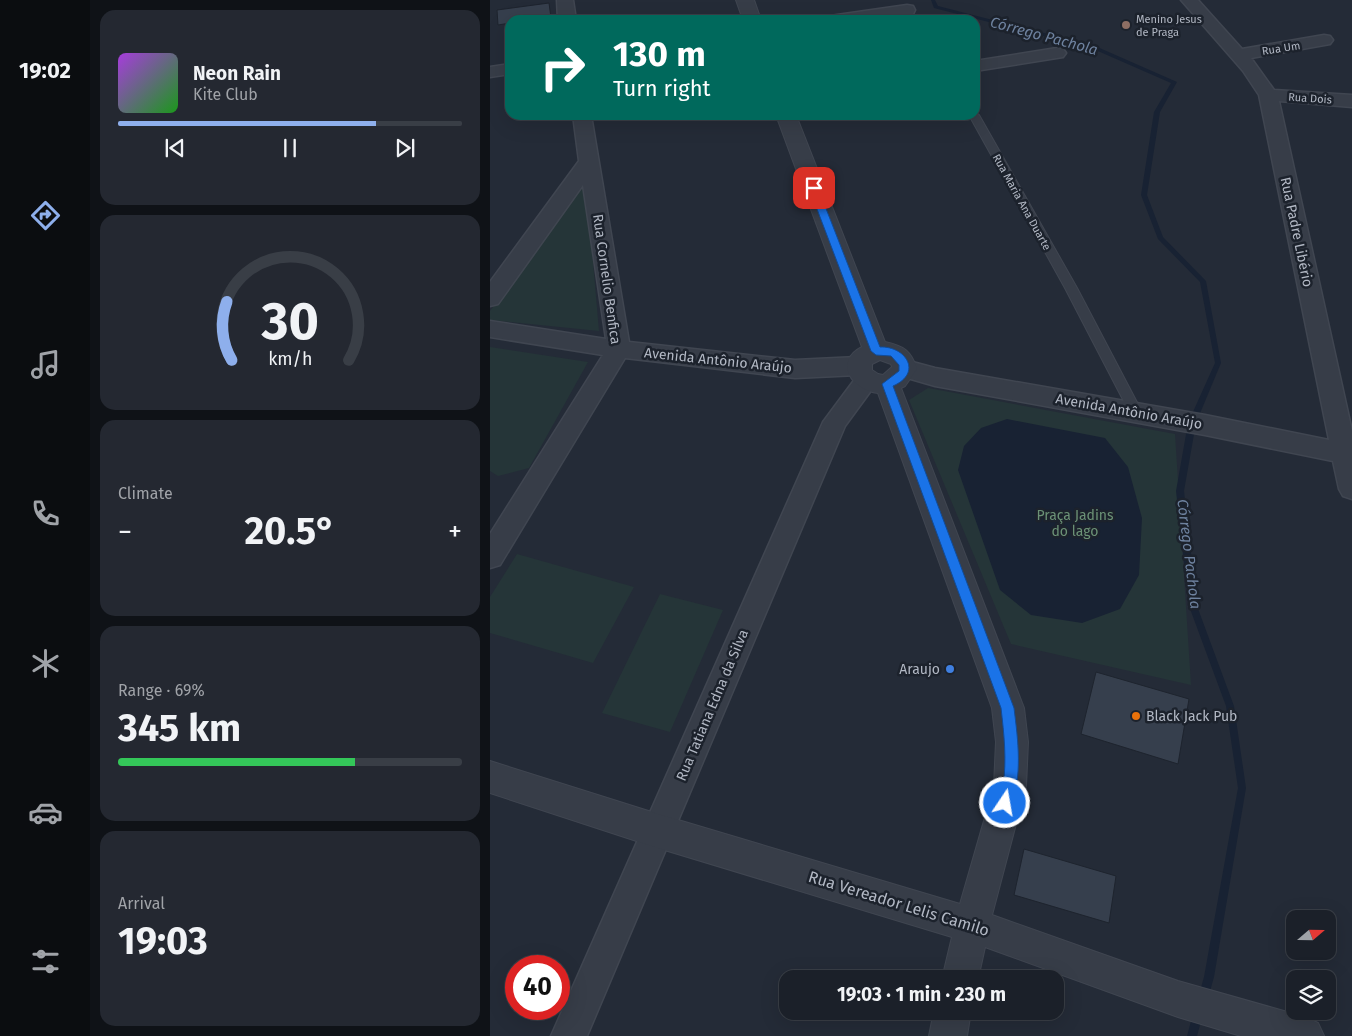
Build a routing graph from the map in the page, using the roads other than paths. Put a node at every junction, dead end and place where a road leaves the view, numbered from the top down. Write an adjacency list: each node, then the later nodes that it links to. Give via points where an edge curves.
1 (564, 0): 5 (street)
2 (745, 0): 6 (street)
3 (1189, 0): 10 (street, Rua Padre Libério)
4 (908, 10): 7 (street)
5 (567, 15)
6 (750, 15)
7 (872, 15)
8 (1324, 40): 10 (street, Rua Um)
9 (1057, 54): 11 (street)
10 (1238, 55): 14 (street, Rua Padre Libério)
11 (980, 65)
12 (505, 70): 13 (street)
13 (490, 72)
14 (1268, 95): 15 (street, Rua Dois); 25 (street, Rua Padre Libério)
15 (1352, 101)
16 (583, 120): 19 (street, Rua Cornelio Benfica)
17 (788, 120): 23 (street)
18 (977, 120): 24 (lane, Rua Maria Ana Duarte)
19 (589, 162): 20 (street); 22 (street, Rua Cornelio Benfica)
20 (490, 298)
21 (490, 329): 22 (street, Avenida Antônio Araújo)
22 (619, 349): 23 (street, Avenida Antônio Araújo, via 796,369); 27 (street, Rua Cornelio Benfica)
23 (879, 370): 24 (street, Avenida Antônio Araújo); 29 (street, Rua Tatiana Edna da Silva, via 835,422); 30 (street, via 1008,708 1012,742 1010,786)
24 (1136, 412): 25 (street, Avenida Antônio Araújo)
25 (1348, 454): 26 (street, Rua Padre Libério)
26 (1352, 489)
27 (490, 557)
28 (490, 777): 29 (street, Rua Vereador Lelis Camilo)
29 (658, 831): 30 (street, Rua Vereador Lelis Camilo); 33 (street, Rua Tatiana Edna da Silva)
30 (972, 924): 31 (street); 35 (street, Rua Vereador Lelis Camilo, via 1178,998)
31 (962, 970)
32 (951, 1020): 34 (street)
33 (569, 1036)
34 (948, 1036)
35 (1305, 1036)

